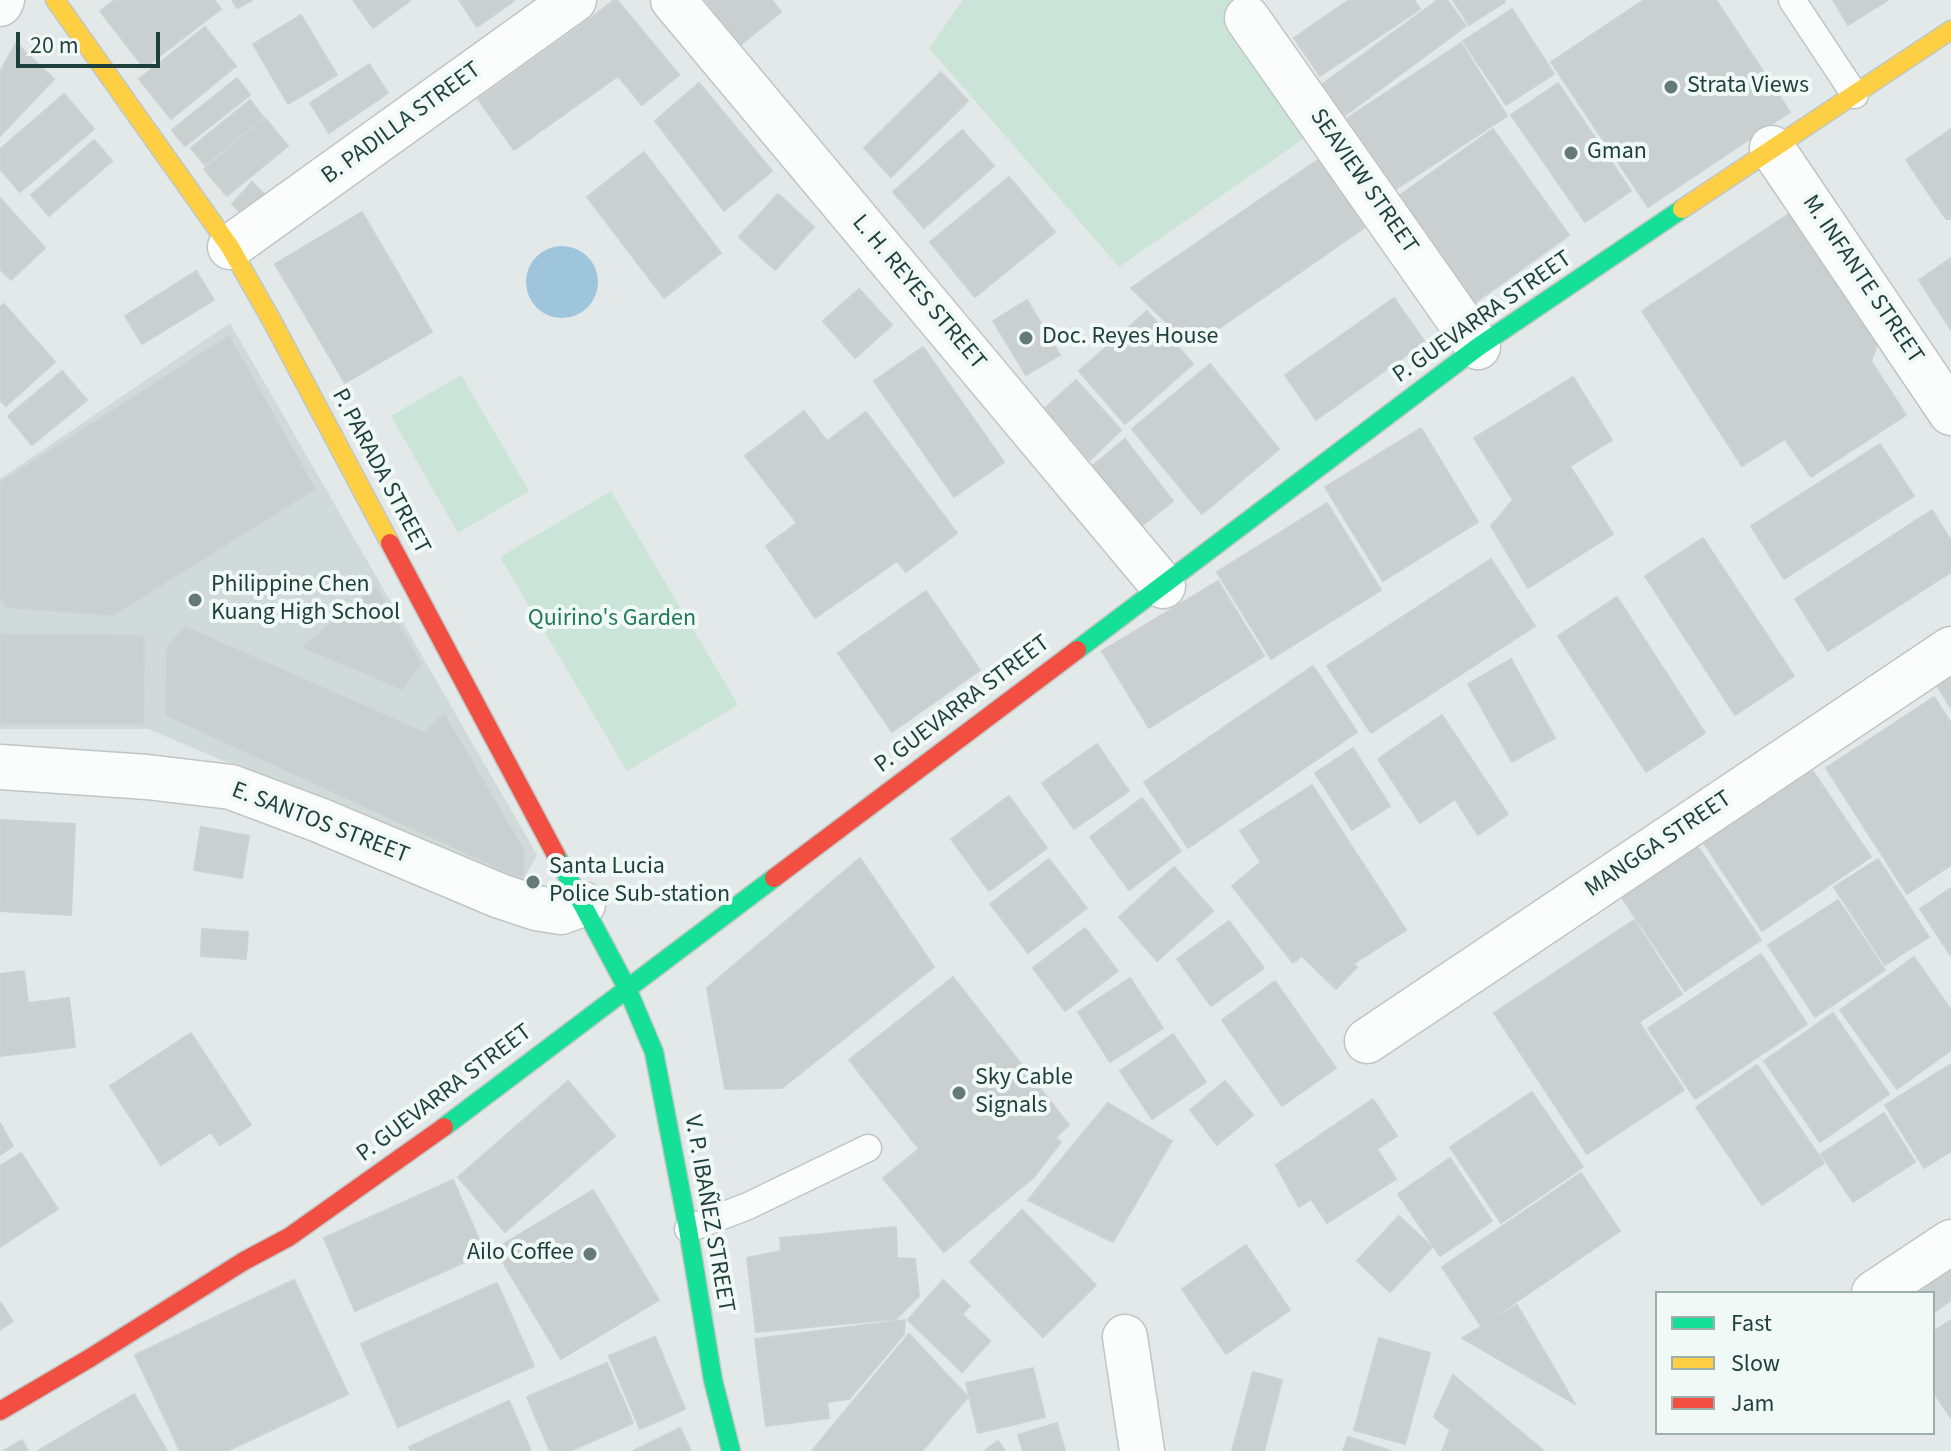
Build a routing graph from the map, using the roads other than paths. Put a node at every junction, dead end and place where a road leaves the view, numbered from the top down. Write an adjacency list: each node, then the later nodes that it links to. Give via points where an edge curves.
1 (55, 0): 9 (main road, P. PARADA STREET)
2 (574, 0): 9 (street, B. PADILLA STREET)
3 (673, 0): 12 (street, L. H. REYES STREET)
4 (1792, 0): 7 (lane)
5 (1247, 18): 10 (street, SEAVIEW STREET)
6 (1951, 30): 7 (main road, P. GUEVARRA STREET)
7 (1855, 95): 8 (main road, P. GUEVARRA STREET)
8 (1772, 148): 10 (main road, P. GUEVARRA STREET, via 1666,208); 11 (street, M. INFANTE STREET)
9 (230, 247): 15 (main road, P. PARADA STREET)
10 (1478, 347): 12 (main road, P. GUEVARRA STREET)
11 (1951, 413)
12 (1163, 586): 16 (main road, P. GUEVARRA STREET)
13 (1951, 649): 17 (street, MANGGA STREET)
14 (0, 767): 15 (street, E. SANTOS STREET, via 231,787 536,908 561,912)
15 (583, 904): 16 (main road, P. PARADA STREET)
16 (627, 988): 19 (main road, V. P. IBAÑEZ STREET, via 654,1052); 23 (main road, P. GUEVARRA STREET, via 289,1237)
17 (1367, 1041)
18 (868, 1148): 19 (lane)
19 (688, 1229): 24 (main road, V. P. IBAÑEZ STREET, via 713,1380)
20 (1951, 1242): 21 (street)
21 (1877, 1291)
22 (1125, 1337): 25 (street)
23 (0, 1411)
24 (731, 1451)
25 (1142, 1451)

